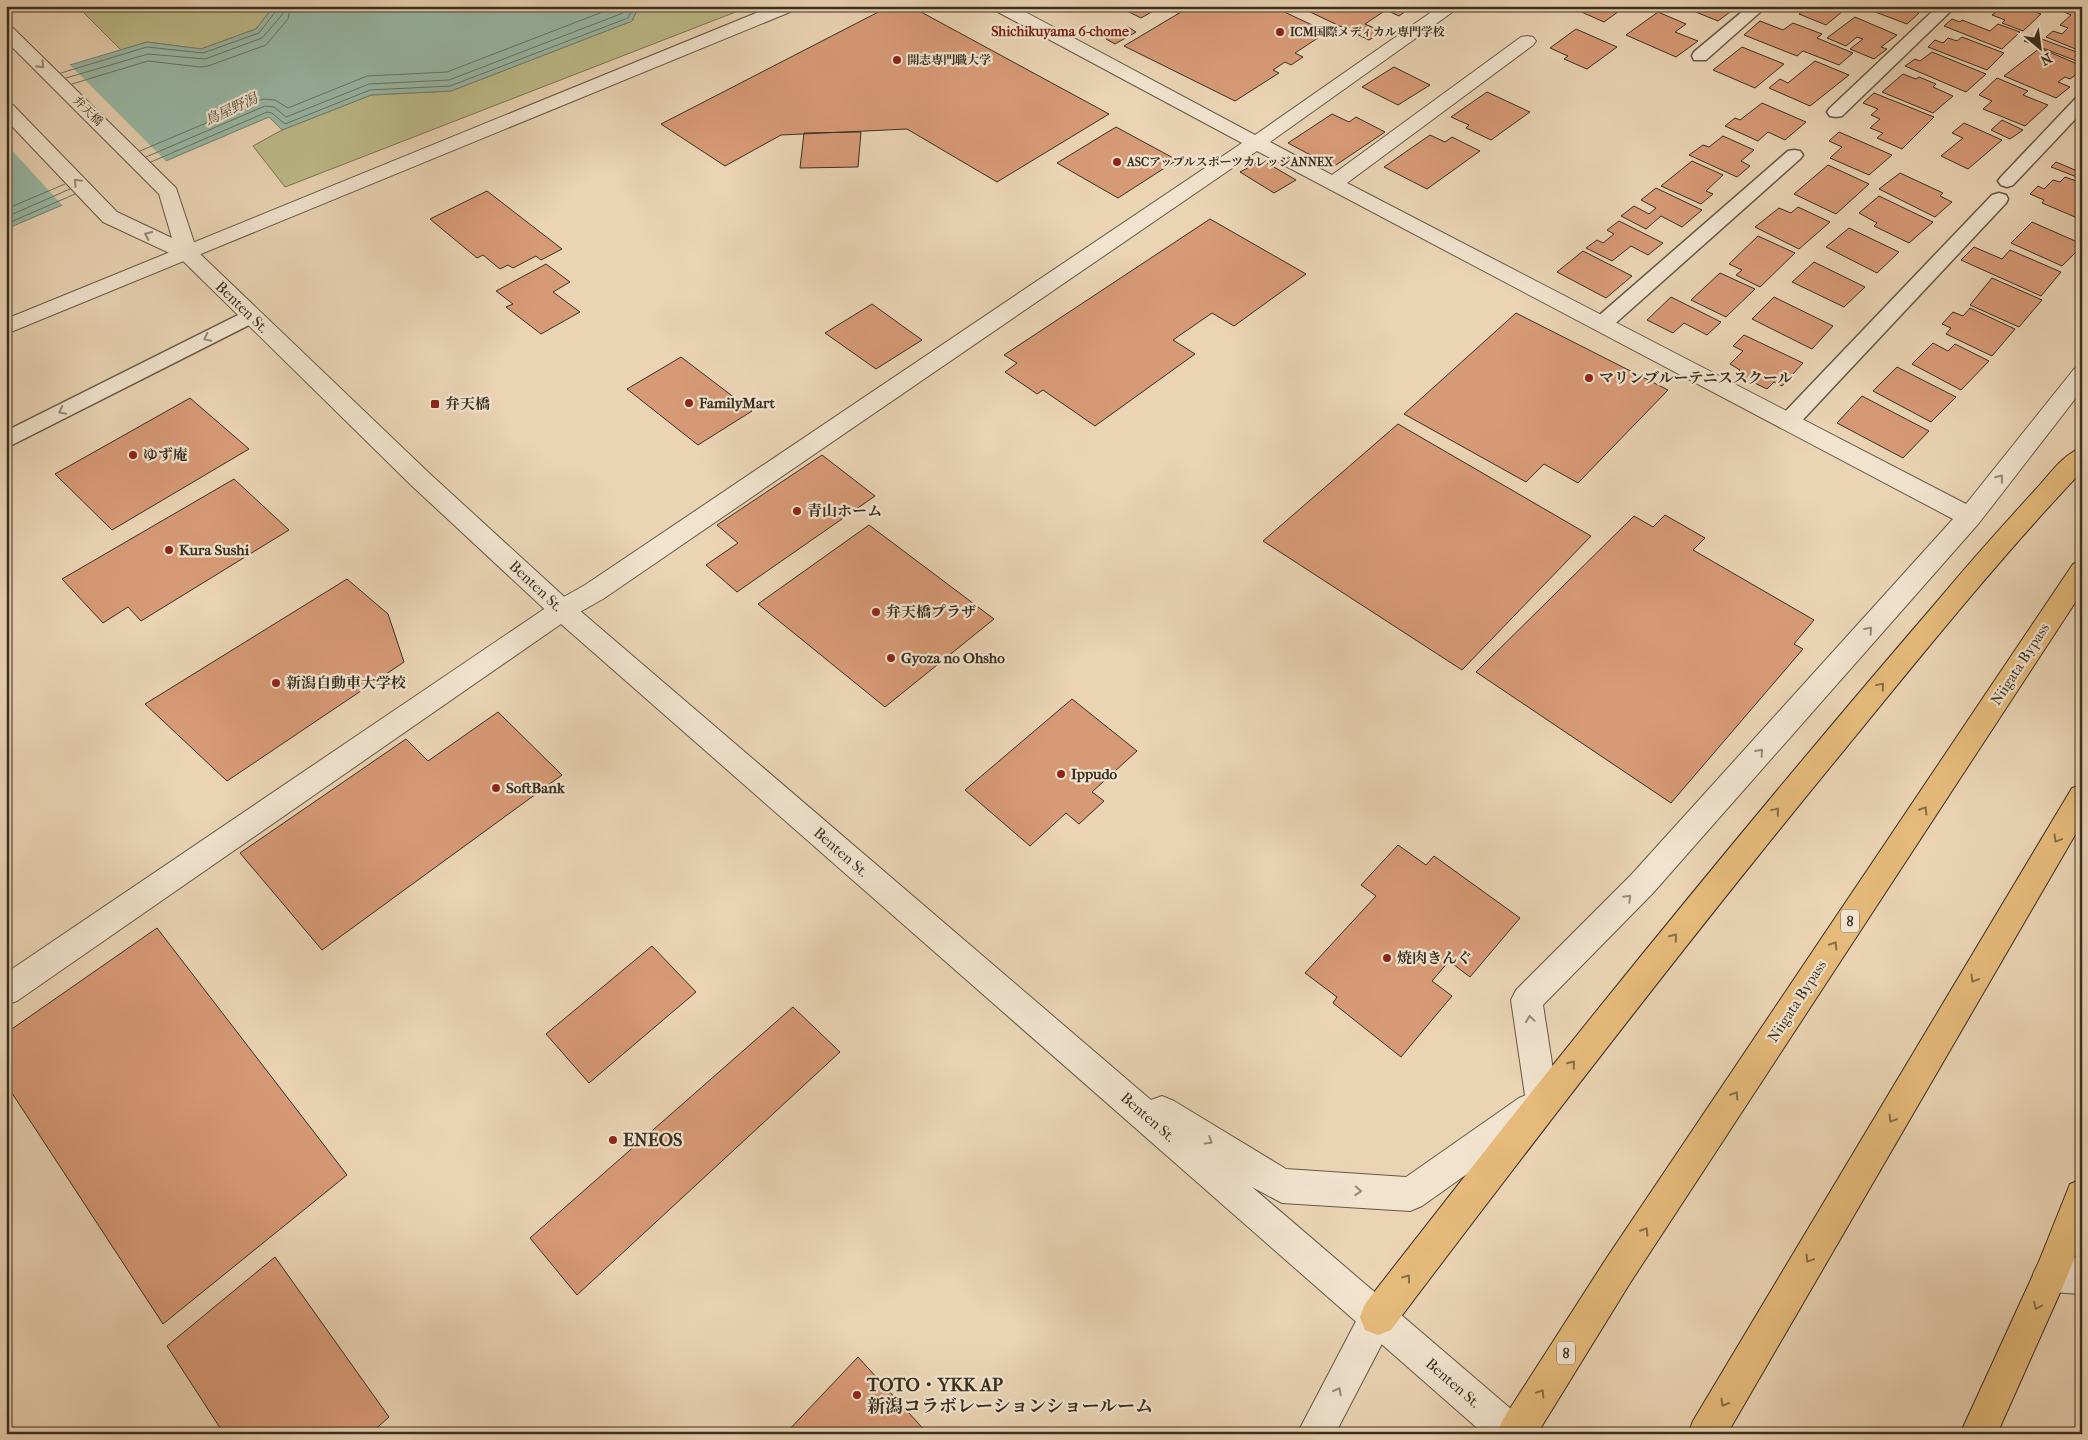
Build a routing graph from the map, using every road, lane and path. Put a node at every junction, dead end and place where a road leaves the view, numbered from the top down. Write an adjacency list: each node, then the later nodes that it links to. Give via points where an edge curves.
1 (789, 6): 15 (street)
2 (1000, 6): 12 (street)
3 (1452, 6): 12 (street)
4 (1759, 6): 8 (lane)
5 (1948, 6): 11 (lane)
6 (6, 31): 15 (street, 弁天橋, one-way to 15, via 169,192)
7 (1527, 41): 14 (street)
8 (1700, 56)
9 (2082, 102): 20 (lane)
10 (6, 109): 15 (street, one-way to 10, via 110,217)
11 (1836, 112)
12 (1256, 143): 14 (street); 25 (street, via 594,592)
13 (1794, 155): 17 (lane)
14 (1334, 184): 17 (street)
15 (186, 253): 16 (street, Benten St.); 18 (street)
16 (250, 316): 21 (lane, one-way to 21); 25 (street, Benten St.)
17 (1602, 324): 20 (street)
18 (6, 327)
19 (2082, 374): 23 (street, one-way to 19)
20 (1788, 422): 23 (street)
21 (6, 440)
22 (2082, 456): 29 (highway, one-way to 22, via 1762,828 2030,509)
23 (1970, 517): 29 (street, one-way to 23, via 1527,1000 1642,884)
24 (2082, 571): 34 (highway, Niigata Bypass / 8, one-way to 24)
25 (562, 610): 27 (street); 28 (street, Benten St.)
26 (2082, 797): 35 (highway, one-way to 35)
27 (6, 991)
28 (1092, 1069): 29 (street, one-way to 29, via 1282,1186 1410,1194); 32 (street, Benten St.)
29 (1542, 1102): 32 (highway, one-way to 29)
30 (2082, 1196): 31 (highway)
31 (2067, 1275): 36 (highway, one-way to 36)
32 (1378, 1317): 33 (street, one-way to 32); 34 (street, Benten St.)
33 (1315, 1434)
34 (1513, 1434)
35 (1706, 1434)
36 (1978, 1434)

